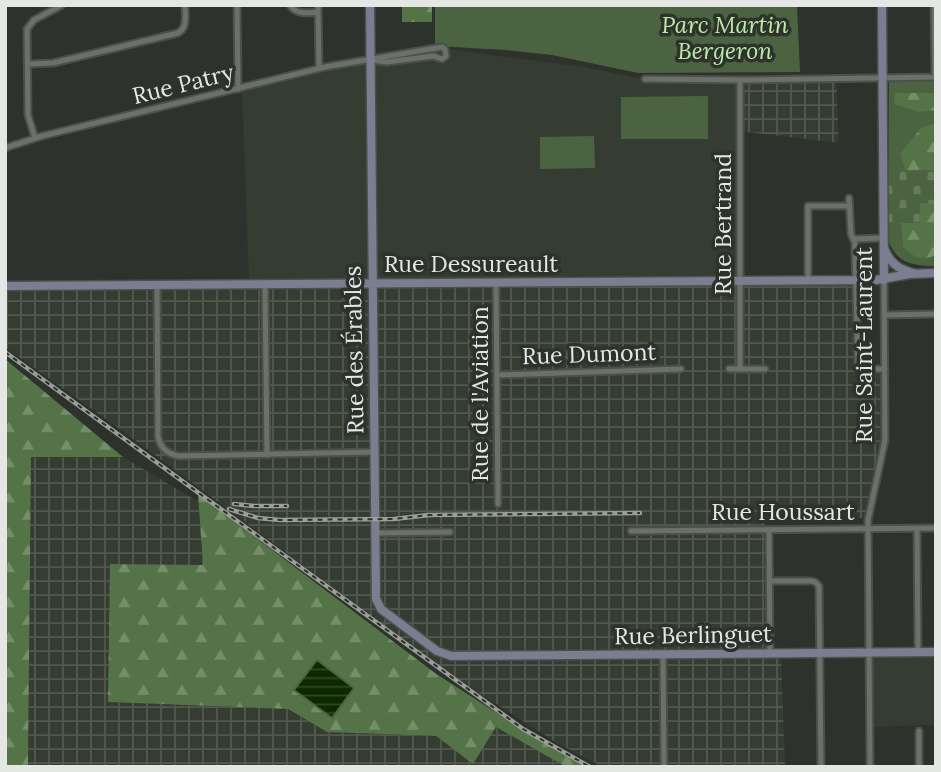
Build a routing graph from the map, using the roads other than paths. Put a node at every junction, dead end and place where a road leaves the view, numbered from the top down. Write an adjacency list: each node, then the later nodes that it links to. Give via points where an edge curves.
1 (62, 5): 10 (street, via 28,27)
2 (185, 5): 10 (street, via 185,26 178,33 53,63)
3 (237, 5): 16 (street)
4 (290, 5): 8 (street, via 298,12)
5 (370, 5): 9 (street, Rue des Érables)
6 (882, 5): 12 (street, Rue Saint-Laurent)
7 (934, 5): 13 (street)
8 (318, 9): 11 (street)
9 (370, 60): 9 (street, Rue Patry, via 442,59 447,52 442,47); 11 (street, Rue Patry); 31 (street, Rue des Érables)
10 (28, 64): 17 (street, via 28,116)
11 (319, 68): 16 (street, Rue Patry)
12 (882, 78): 13 (street); 15 (street); 22 (street, Rue Saint-Laurent)
13 (935, 78)
14 (645, 79): 15 (street)
15 (740, 80): 27 (street, Rue Bertrand)
16 (238, 89): 17 (street, Rue Patry)
17 (35, 138): 18 (street, Rue Patry)
18 (5, 148)
19 (849, 198): 20 (street)
20 (849, 206): 21 (street); 28 (street, via 808,206)
21 (853, 239): 22 (street); 25 (street)
22 (883, 241): 24 (street, via 895,265); 26 (street, Rue Saint-Laurent)
23 (936, 273): 24 (street, Rue Dessureault)
24 (915, 274): 26 (street, Rue Dessureault)
25 (856, 280): 26 (street, Rue Dessureault); 28 (street, Rue Dessureault); 40 (street, via 858,369)
26 (884, 280): 35 (street, Rue Saint-Laurent)
27 (740, 281): 28 (street, Rue Dessureault); 29 (street, Rue Dessureault); 38 (street, Rue Bertrand)
28 (808, 281)
29 (496, 283): 31 (street, Rue Dessureault); 41 (street, Rue de l'Aviation)
30 (265, 284): 31 (street, Rue Dessureault); 32 (street, Rue Dessureault); 43 (street)
31 (373, 284): 42 (street, Rue des Érables)
32 (156, 285): 33 (street, Rue Dessureault); 43 (street, via 158,436 162,447 179,456)
33 (5, 286)
34 (936, 314): 35 (street)
35 (884, 315): 40 (street, Rue Saint-Laurent)
36 (681, 369): 41 (street, Rue Dumont)
37 (729, 369): 38 (street)
38 (740, 369): 39 (street)
39 (765, 369)
40 (885, 369): 46 (street, Rue Saint-Laurent, via 884,449)
41 (498, 375): 44 (street, Rue de l'Aviation)
42 (375, 453): 43 (street); 50 (street, Rue des Érables)
43 (267, 455)
44 (498, 504)
45 (936, 528): 47 (street, Rue Houssart)
46 (868, 529): 47 (street, Rue Houssart); 48 (street, Rue Houssart); 53 (street, Rue Saint-Laurent)
47 (917, 529): 54 (street)
48 (769, 530): 49 (street, Rue Houssart); 52 (street)
49 (631, 531)
50 (376, 533): 51 (street); 59 (street, Rue des Érables, via 379,607 437,651)
51 (450, 533)
52 (769, 581): 56 (street); 57 (street, via 818,585)
53 (869, 652): 54 (street, Rue Berlinguet); 57 (street, Rue Berlinguet); 63 (street, Rue Saint-Laurent)
54 (918, 652): 55 (street, Rue Berlinguet)
55 (936, 652)
56 (770, 653): 57 (street, Rue Berlinguet); 58 (street, Rue Berlinguet)
57 (820, 653): 62 (street)
58 (663, 654): 59 (street, Rue Berlinguet); 61 (street)
59 (451, 656)
60 (919, 731): 64 (street)
61 (664, 767)
62 (821, 767)
63 (870, 767)
64 (919, 767)

